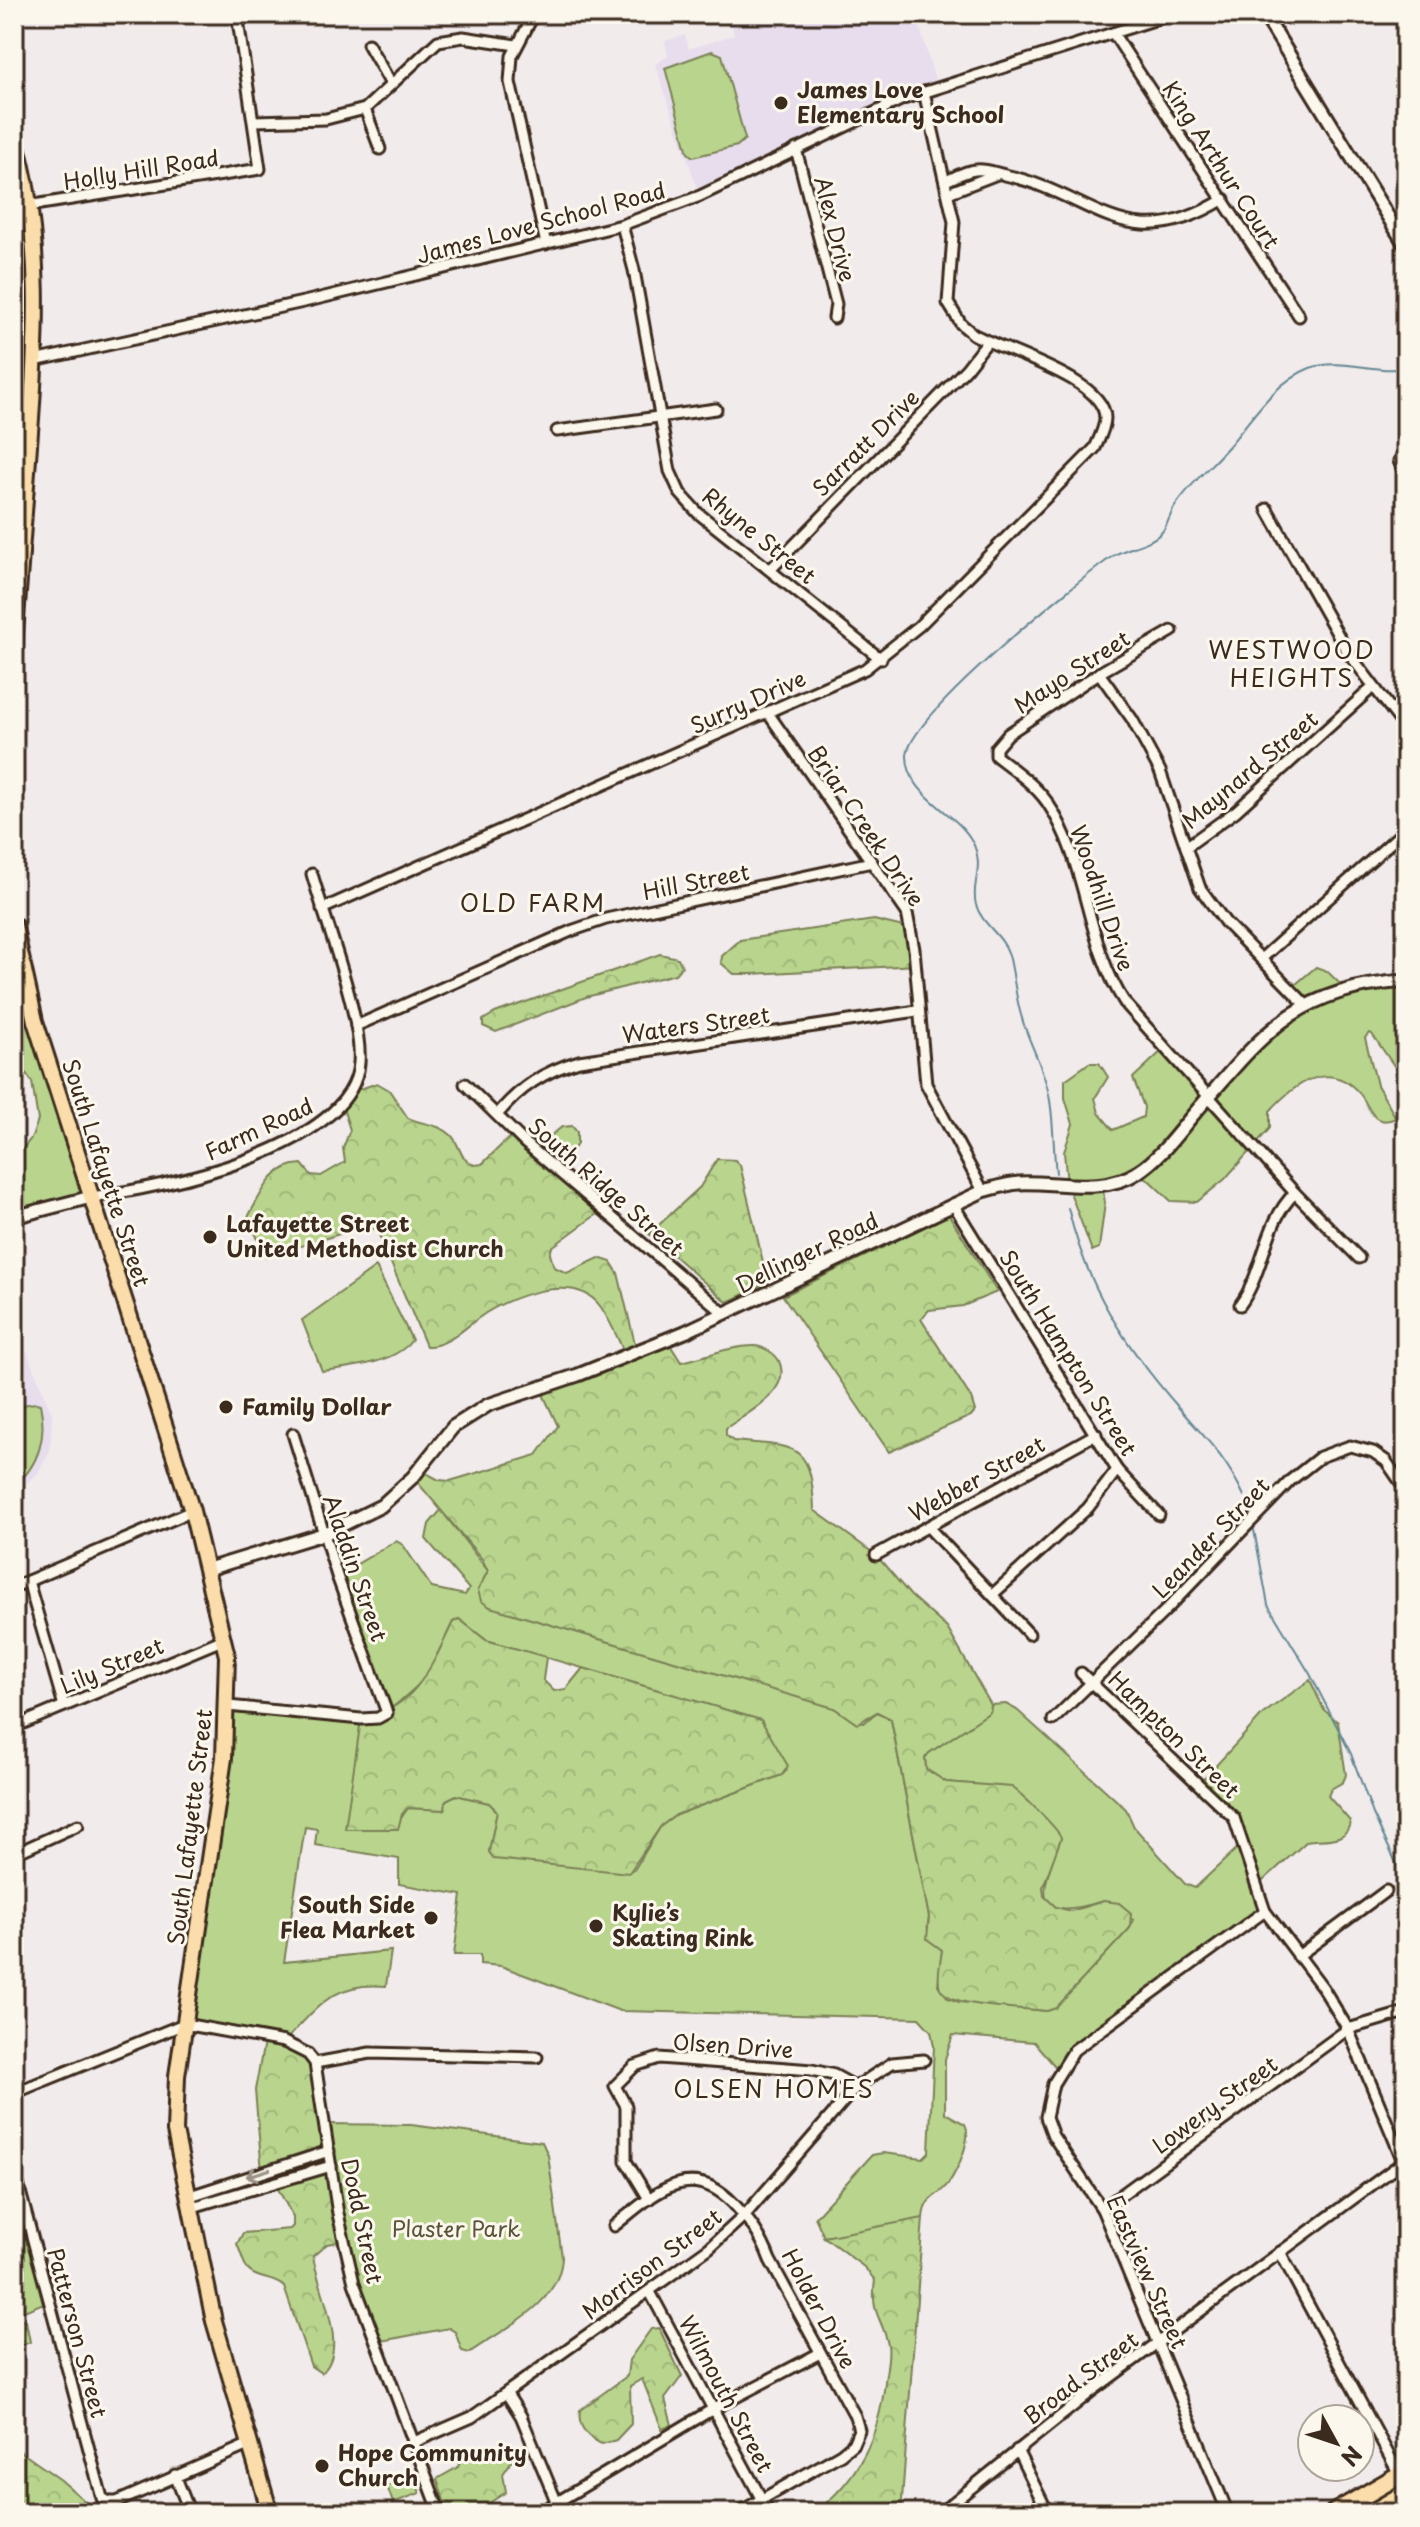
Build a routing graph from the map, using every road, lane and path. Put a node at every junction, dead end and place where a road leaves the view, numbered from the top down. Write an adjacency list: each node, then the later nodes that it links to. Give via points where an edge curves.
1 (237, 14): 11 (street)
2 (534, 14): 7 (street)
3 (1173, 14): 5 (street, James Love School Road)
4 (1264, 14): 23 (street)
5 (1113, 33): 9 (street, James Love School Road); 19 (street, King Arthur Court)
6 (368, 44): 8 (street)
7 (516, 45): 8 (street, via 463,37 438,41); 22 (street, via 510,82)
8 (391, 84): 10 (street)
9 (924, 92): 14 (street, James Love School Road); 17 (street)
10 (365, 109): 11 (street, via 326,119); 13 (street)
11 (254, 121): 20 (street, Holly Hill Road, via 260,169)
12 (14, 136): 15 (main road)
13 (380, 149)
14 (796, 149): 21 (street, James Love School Road, via 700,196); 25 (street, Alex Drive, via 836,304)
15 (17, 163): 20 (main road)
16 (997, 174): 17 (street, via 978,169); 18 (street); 19 (street, via 1133,225 1177,222)
17 (946, 181): 18 (street)
18 (948, 193): 26 (street, via 955,243 948,303 961,324)
19 (1224, 199): 24 (street, King Arthur Court)
20 (28, 206): 27 (main road, via 36,274)
21 (622, 225): 22 (street, James Love School Road); 29 (street, Rhyne Street)
22 (546, 244): 27 (street, James Love School Road)
23 (1406, 246)
24 (1299, 316)
25 (834, 318)
26 (987, 342): 34 (street, Sarratt Drive); 38 (street, Surry Drive, via 1088,389 1105,417 1099,440 1087,458)
27 (34, 361): 35 (main road)
28 (716, 409): 29 (street)
29 (659, 417): 30 (street); 34 (street, Rhyne Street, via 680,493)
30 (557, 431)
31 (1406, 453): 32 (street, via 1399,461)
32 (1406, 478)
33 (1267, 509): 40 (street)
34 (770, 570): 38 (street, Rhyne Street)
35 (15, 629): 37 (main road)
36 (1172, 631): 39 (street, Mayo Street)
37 (14, 646)
38 (881, 659): 41 (street, Surry Drive)
39 (1099, 673): 43 (street, Mayo Street, via 1008,734); 45 (street, via 1149,749)
40 (1372, 688): 42 (street); 45 (street, Maynard Street, via 1236,811)
41 (768, 713): 46 (street, Briar Creek Drive); 48 (street, Surry Drive)
42 (1406, 729)
43 (996, 748): 56 (street, Woodhill Drive, via 996,756 1048,804 1066,841 1111,981)
44 (1406, 829): 50 (street)
45 (1186, 847): 50 (street, via 1200,888)
46 (872, 862): 53 (street, Briar Creek Drive, via 907,913); 54 (street, Hill Street, via 606,919)
47 (312, 874): 48 (street, Farm Road)
48 (322, 909): 54 (street, Farm Road)
49 (14, 925): 60 (main road, South Lafayette Street, via 35,1021)
50 (1261, 959): 52 (street)
51 (1406, 981): 52 (street, Dellinger Road, via 1344,988)
52 (1305, 1004): 56 (street, Dellinger Road, via 1271,1029)
53 (917, 1011): 57 (street, Waters Street, via 579,1061 553,1069 520,1090); 58 (street, Briar Creek Drive, via 926,1084)
54 (356, 1026): 60 (street, Farm Road, via 359,1062 351,1092 315,1126 187,1180)
55 (465, 1084): 57 (street, South Ridge Street)
56 (1209, 1097): 58 (street, Dellinger Road, via 1164,1149 1123,1180 1016,1183); 59 (street, Woodhill Drive)
57 (497, 1115): 65 (street, South Ridge Street)
58 (983, 1191): 61 (street, Dellinger Road)
59 (1295, 1193): 63 (street, Woodhill Drive); 64 (street, via 1281,1210)
60 (91, 1197): 62 (street); 70 (main road, South Lafayette Street)
61 (953, 1204): 65 (street, Dellinger Road); 67 (street, South Hampton Street)
62 (14, 1217)
63 (1359, 1258)
64 (1240, 1305)
65 (725, 1314): 73 (street, Dellinger Road, via 474,1412 453,1427 388,1500)
66 (293, 1434): 73 (street, Aladdin Street)
67 (1096, 1434): 68 (street, South Hampton Street); 72 (street, Webber Street)
68 (1117, 1470): 71 (street, South Hampton Street); 78 (street, via 1088,1508)
69 (1406, 1490): 82 (street, Leander Street, via 1373,1452 1350,1446 1320,1457 1291,1480)
70 (192, 1511): 75 (main road, South Lafayette Street); 76 (street)
71 (1159, 1515)
72 (928, 1527): 74 (street, Webber Street); 78 (street)
73 (324, 1534): 75 (street, Dellinger Road); 84 (street, Aladdin Street, via 387,1713 361,1719)
74 (876, 1555)
75 (208, 1569): 80 (main road, South Lafayette Street)
76 (28, 1581): 77 (street); 83 (street)
77 (14, 1587)
78 (992, 1595): 79 (street)
79 (1029, 1634)
80 (224, 1639): 83 (street, Lily Street); 84 (main road, South Lafayette Street)
81 (1081, 1673): 82 (street, Hampton Street)
82 (1094, 1683): 85 (street, Leander Street); 90 (street, Hampton Street, via 1234,1818)
83 (64, 1706): 86 (street, Lily Street)
84 (228, 1706): 93 (main road, South Lafayette Street)
85 (1053, 1720)
86 (14, 1727)
87 (78, 1825): 88 (street)
88 (14, 1854)
89 (1386, 1891): 91 (street)
90 (1265, 1911): 91 (street, Hampton Street); 106 (street, Eastview Street, via 1074,2050 1060,2072 1049,2103 1048,2127)
91 (1298, 1956): 94 (street, Hampton Street)
92 (1406, 2012): 94 (street, Lowery Street)
93 (184, 2024): 97 (street, via 284,2042); 99 (street); 105 (main road, South Lafayette Street, via 175,2131)
94 (1348, 2029): 101 (street, Hampton Street); 106 (street, Lowery Street)
95 (537, 2057): 97 (street, via 370,2053)
96 (924, 2060): 98 (street, Morrison Street, via 892,2063)
97 (315, 2063): 100 (street, Dodd Street)
98 (856, 2087): 104 (street, Olsen Drive, via 823,2072 659,2058 627,2070 615,2086 626,2106 626,2161); 107 (street, Morrison Street)
99 (14, 2093)
100 (329, 2151): 102 (street, Dodd Street); 105 (street, one-way to 105)
101 (1404, 2165): 109 (street, Broad Street)
102 (331, 2166): 105 (street); 115 (street, Dodd Street, via 354,2283)
103 (14, 2169): 119 (street, Patterson Street, via 102,2498 109,2502)
104 (649, 2199): 107 (street, Holder Drive, via 695,2180 716,2187); 108 (street, Holder Drive)
105 (188, 2202): 116 (main road, South Lafayette Street)
106 (1102, 2209): 111 (street, Eastview Street)
107 (745, 2215): 110 (street, Morrison Street); 112 (street, Holder Drive, via 763,2239)
108 (614, 2226)
109 (1280, 2252): 111 (street, Broad Street); 118 (street)
110 (650, 2292): 113 (street, Morrison Street); 114 (street, Wilmouth Street)
111 (1160, 2341): 117 (street, Broad Street); 133 (street, Eastview Street)
112 (820, 2353): 114 (street); 121 (street, Holder Drive, via 855,2416 857,2436 841,2454)
113 (507, 2394): 115 (street, Morrison Street, via 464,2421); 122 (street)
114 (713, 2409): 121 (street, Wilmouth Street); 122 (street)
115 (412, 2443): 126 (street, Dodd Street)
116 (248, 2445): 119 (street); 123 (main road, South Lafayette Street)
117 (1017, 2450): 131 (street, Broad Street); 132 (street)
118 (1403, 2472): 134 (highway)
119 (175, 2475): 124 (street)
120 (1406, 2493): 135 (highway)
121 (762, 2500): 129 (street, Holder Drive); 130 (street, Wilmouth Street)
122 (557, 2502): 127 (street); 128 (street)
123 (269, 2510): 125 (street)
124 (190, 2513)
125 (252, 2513)
126 (440, 2513)
127 (539, 2513)
128 (561, 2513)
129 (738, 2513)
130 (769, 2513)
131 (940, 2513)
132 (1048, 2513)
133 (1228, 2513)
134 (1334, 2513)
135 (1372, 2513)

